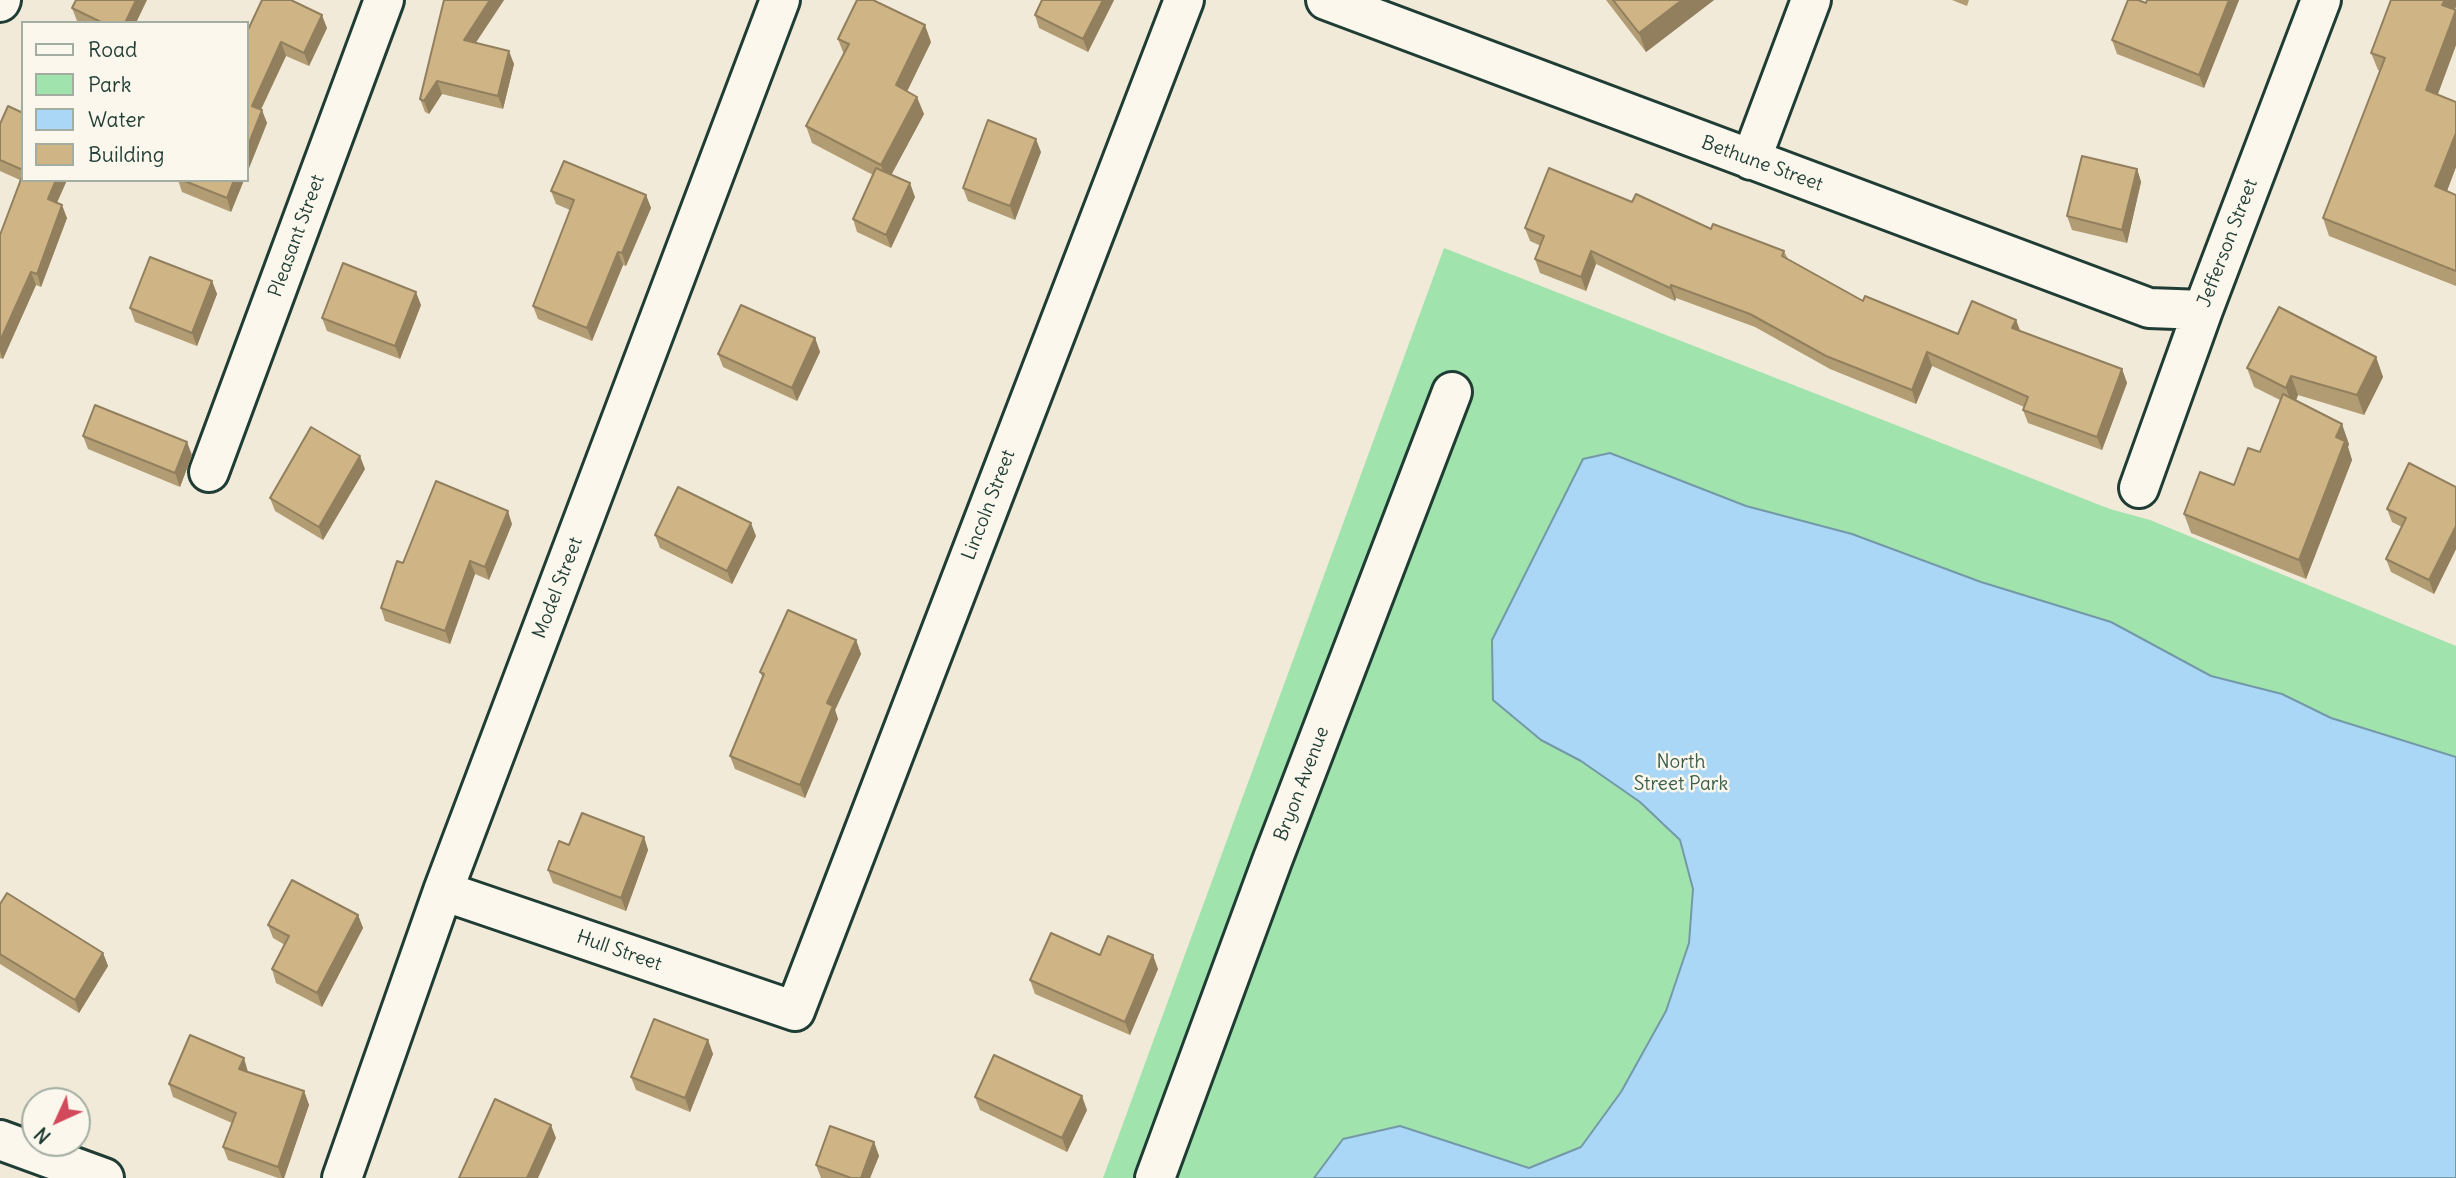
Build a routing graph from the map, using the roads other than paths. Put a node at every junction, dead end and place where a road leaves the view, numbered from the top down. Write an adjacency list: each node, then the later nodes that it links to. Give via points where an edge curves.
1 (384, 0): 10 (street, Pleasant Street)
2 (780, 0): 12 (street, Model Street)
3 (1184, 0): 13 (street, Lincoln Street)
4 (1326, 0): 7 (street, Bethune Street)
5 (1811, 0): 7 (street)
6 (2321, 0): 8 (street, Jefferson Street)
7 (1751, 160): 8 (street, Bethune Street, via 2149,308)
8 (2203, 310): 11 (street, Jefferson Street)
9 (1452, 392): 17 (street, Bryon Avenue)
10 (209, 472)
11 (2139, 488)
12 (443, 891): 13 (street, Hull Street); 16 (street, Model Street)
13 (795, 1011)
14 (0, 1140): 15 (street)
15 (104, 1178)
16 (342, 1178)
17 (1154, 1178)

